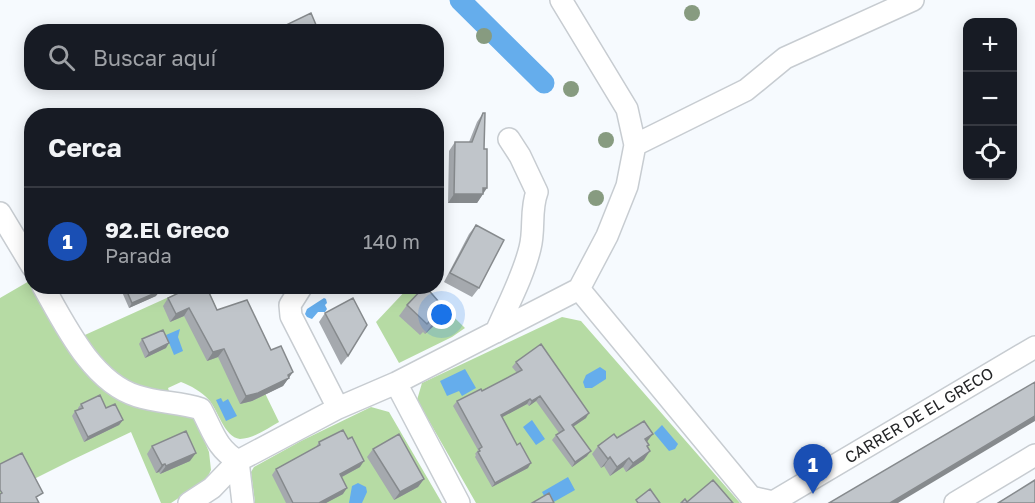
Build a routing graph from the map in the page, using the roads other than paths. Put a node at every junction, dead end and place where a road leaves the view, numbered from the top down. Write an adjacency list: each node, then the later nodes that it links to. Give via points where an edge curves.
1 (561, 0): 4 (street, via 627,109)
2 (913, 0): 4 (street, via 785,58 746,90)
3 (510, 139): 10 (street, via 537,192 531,246)
4 (635, 145): 7 (street, via 627,186)
5 (0, 213): 6 (street)
6 (24, 253)
7 (579, 289): 10 (street); 16 (street, via 751,497)
8 (48, 294): 15 (street, via 79,348 105,378 135,396 201,409 221,448)
9 (297, 294): 13 (street, via 290,305 291,316)
10 (496, 332): 12 (street)
11 (1035, 347): 16 (street, CARRER DE EL GRECO)
12 (396, 383): 13 (street); 19 (street)
13 (338, 408): 15 (street)
14 (1035, 455): 20 (street)
15 (238, 461): 17 (street, via 212,488); 18 (street)
16 (773, 502)
17 (189, 503)
18 (243, 503)
19 (459, 503)
20 (955, 503)

